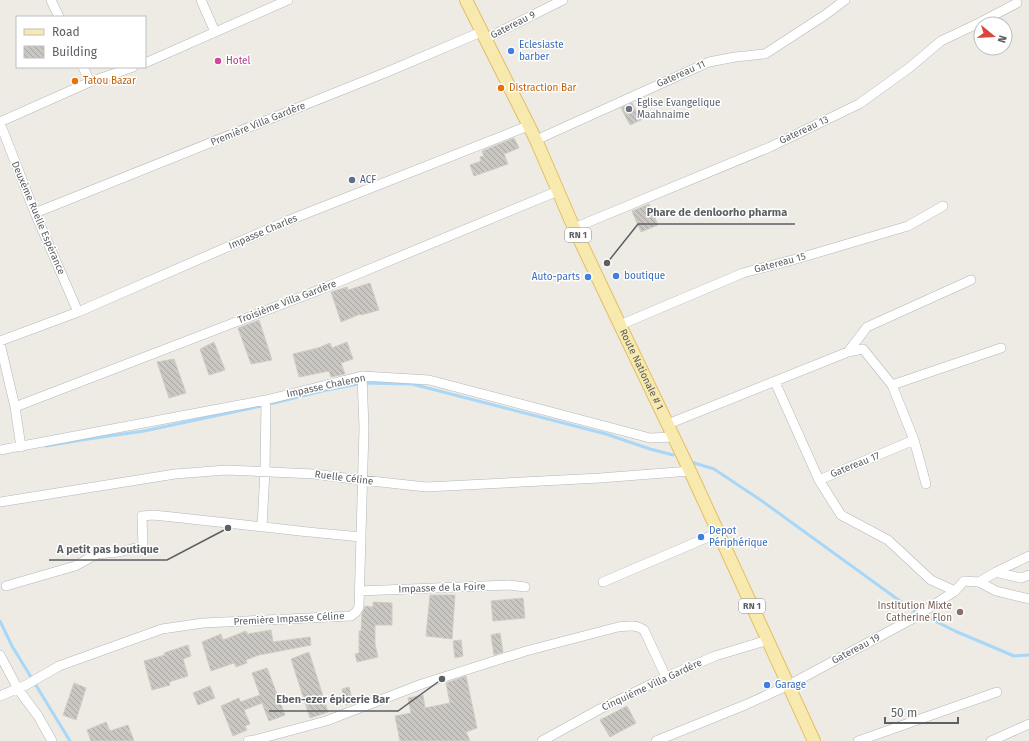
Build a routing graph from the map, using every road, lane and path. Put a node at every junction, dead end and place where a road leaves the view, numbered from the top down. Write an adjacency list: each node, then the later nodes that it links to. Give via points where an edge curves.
1 (51, 0): 8 (street)
2 (201, 0): 9 (street)
3 (288, 0): 9 (street)
4 (466, 0): 10 (main road, Route Nationale # 1 / RN 1)
5 (563, 0): 10 (street, Gatereau 9)
6 (846, 0): 17 (street, Gatereau 11, via 765,54 709,62)
7 (1017, 3): 21 (street, Gatereau 13, via 941,41 859,104 770,147)
8 (59, 16)
9 (215, 32): 11 (street)
10 (483, 36): 16 (main road, Route Nationale # 1 / RN 1); 20 (street, Première Villa Gardère)
11 (146, 63)
12 (83, 68): 14 (street)
13 (130, 68): 14 (street)
14 (90, 82): 15 (street)
15 (0, 123): 20 (street, Deuxème Ruelle Espérance)
16 (528, 126): 17 (main road, Route Nationale # 1 / RN 1); 23 (street, Impasse Charles, via 287,221)
17 (536, 140): 18 (main road, Route Nationale # 1 / RN 1)
18 (558, 191): 21 (main road, Route Nationale # 1 / RN 1); 32 (street, Troisième Villa Gardère, via 319,290)
19 (942, 206): 24 (street, Gatereau 15, via 908,226 743,273)
20 (35, 213): 23 (street, Deuxème Ruelle Espérance)
21 (574, 228): 24 (main road, Route Nationale # 1 / RN 1)
22 (971, 280): 27 (street, via 867,327)
23 (78, 312): 25 (street, Impasse Charles)
24 (620, 325): 33 (main road, Route Nationale # 1 / RN 1)
25 (0, 342): 32 (street)
26 (1001, 348): 30 (street)
27 (848, 352): 29 (street); 30 (street, via 863,349)
28 (362, 376): 31 (street, Impasse Chaleron); 34 (street, Impasse Chaleron, via 429,380 650,438); 40 (street, Première Impasse Céline)
29 (774, 382): 33 (street); 41 (street)
30 (892, 385): 35 (street)
31 (266, 400): 36 (street, Impasse Chaleron); 39 (street)
32 (15, 407): 36 (street)
33 (668, 424): 34 (main road, Route Nationale # 1 / RN 1)
34 (674, 437): 38 (main road, Route Nationale # 1 / RN 1)
35 (914, 440): 41 (street, Gatereau 17); 42 (street)
36 (21, 447): 37 (street, Impasse Chaleron)
37 (0, 450)
38 (690, 471): 40 (street, Ruelle Céline, via 426,487); 45 (main road, Route Nationale # 1 / RN 1)
39 (265, 472): 40 (street, Ruelle Céline, via 314,474); 43 (street, Ruelle Céline, via 226,470 175,474); 44 (street)
40 (362, 480): 46 (street, Première Impasse Céline)
41 (819, 480): 55 (street, Gatereau 17, via 841,515 888,540 931,580)
42 (926, 484)
43 (0, 502)
44 (262, 526): 46 (street); 52 (street, via 142,516 143,546 97,554 75,566)
45 (718, 532): 50 (street); 57 (main road, Route Nationale # 1 / RN 1)
46 (361, 537): 54 (street, Première Impasse Céline)
47 (1029, 556): 48 (street)
48 (996, 572): 49 (street, via 1021,578); 51 (street)
49 (1029, 575)
50 (603, 582)
51 (979, 582): 55 (street, Gatereau 19, via 964,581); 56 (street, via 996,591)
52 (6, 586)
53 (525, 587): 54 (street, Impasse de la Foire, via 509,585)
54 (359, 591): 61 (street, Première Impasse Céline, via 359,607 351,616 202,623 162,629 59,666)
55 (955, 591): 60 (street, Gatereau 19, via 912,619)
56 (1029, 599)
57 (768, 640): 59 (street, Cinquième Villa Gardère, via 715,656); 60 (main road, Route Nationale # 1 / RN 1)
58 (0, 655): 61 (street)
59 (666, 677): 66 (street, via 644,630 633,626 618,627 519,653 422,684 326,721); 67 (street, Cinquième Villa Gardère)
60 (789, 685): 68 (street, Gatereau 19); 69 (main road, Route Nationale # 1 / RN 1)
61 (22, 687): 63 (street, Première Impasse Céline); 65 (street)
62 (997, 692): 70 (street)
63 (0, 696)
64 (1029, 724): 71 (street)
65 (51, 741)
66 (248, 741)
67 (542, 741)
68 (656, 741)
69 (814, 741)
70 (858, 741)
71 (991, 741)

